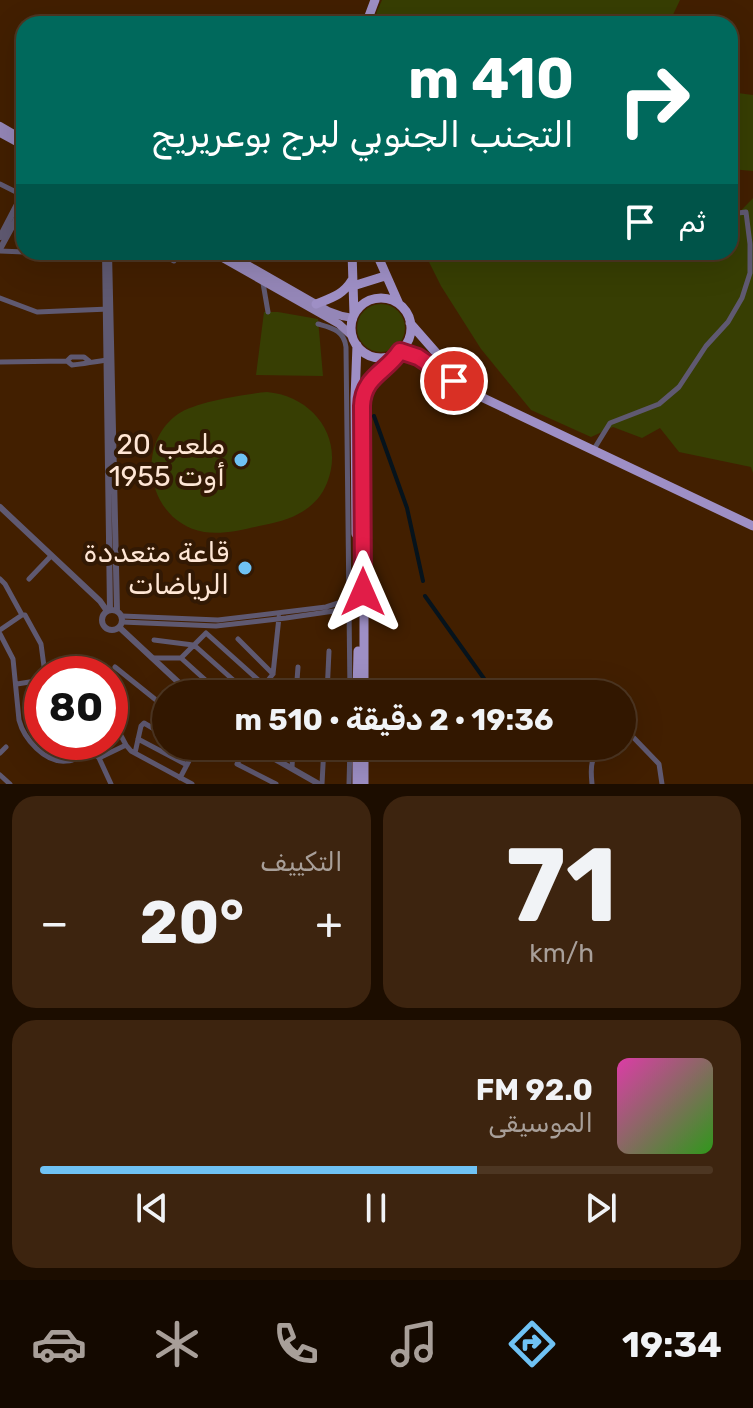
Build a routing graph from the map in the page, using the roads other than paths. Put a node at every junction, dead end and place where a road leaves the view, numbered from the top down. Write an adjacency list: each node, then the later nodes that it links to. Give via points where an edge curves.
1 (16, 206): 4 (street)
2 (738, 213): 27 (street, via 746,212 750,273 728,322 679,387 659,404 610,423)
3 (16, 220): 5 (street)
4 (0, 235)
5 (0, 250)
6 (107, 260): 17 (street)
7 (228, 260): 12 (main road)
8 (237, 260): 12 (main road)
9 (352, 260): 13 (highway)
10 (379, 260): 11 (highway)
11 (385, 276): 13 (highway); 16 (highway)
12 (265, 279): 15 (main road); 18 (street); 22 (main road, via 341,325)
13 (353, 281): 15 (highway); 19 (highway)
14 (0, 298): 17 (street, via 37,312)
15 (316, 304): 19 (main road)
16 (399, 304): 19 (highway, via 372,300); 20 (highway)
17 (108, 309): 24 (street)
18 (268, 312)
19 (354, 316): 22 (highway)
20 (410, 323): 23 (highway); 26 (highway, via 446,364)
21 (318, 324): 22 (street)
22 (352, 342): 23 (highway, via 378,358); 33 (highway)
23 (400, 352): 26 (highway, via 418,357); 33 (highway, via 371,380 362,397)
24 (109, 360): 25 (street); 35 (street)
25 (0, 362)
26 (489, 400): 27 (highway)
27 (593, 450): 29 (highway)
28 (0, 508): 30 (street)
29 (753, 526)
30 (51, 556): 31 (street); 35 (street)
31 (29, 579)
32 (2, 582): 34 (street)
33 (356, 600): 36 (street, via 341,610); 55 (street); 56 (highway); 57 (highway)
34 (22, 615): 37 (street); 42 (street)
35 (116, 616): 36 (street, via 216,626); 43 (street)
36 (279, 616): 46 (street)
37 (0, 632): 59 (street)
38 (238, 639): 46 (street)
39 (154, 640): 40 (street)
40 (194, 645): 44 (street); 50 (street); 51 (street, via 209,634)
41 (329, 651): 54 (street)
42 (43, 656)
43 (152, 658): 44 (street); 48 (street)
44 (181, 658): 49 (street)
45 (298, 667): 53 (street)
46 (273, 674): 52 (street)
47 (128, 677): 60 (street)
48 (176, 680)
49 (205, 680)
50 (233, 680)
51 (259, 680)
52 (268, 680)
53 (297, 680)
54 (328, 680)
55 (351, 680)
56 (357, 680)
57 (363, 680)
58 (24, 683): 59 (street)
59 (17, 684): 62 (street)
60 (152, 696)
61 (152, 728): 63 (street, via 144,723)
62 (24, 734)
63 (138, 739): 68 (street); 79 (street)
64 (636, 740): 91 (street, via 659,764)
65 (6, 747): 67 (street)
66 (128, 747): 68 (street)
67 (0, 753)
68 (135, 753): 82 (street)
69 (100, 760): 85 (street)
70 (189, 760): 79 (street)
71 (240, 760): 87 (street, via 237,764)
72 (276, 760): 80 (street)
73 (292, 760): 80 (street)
74 (323, 760): 88 (street)
75 (350, 760): 89 (street)
76 (359, 760): 83 (highway)
77 (363, 760): 83 (highway)
78 (593, 760): 90 (street)
79 (187, 765): 82 (street)
80 (292, 768): 88 (street)
81 (0, 775): 84 (street)
82 (180, 778): 86 (street)
83 (362, 783)
84 (10, 784)
85 (111, 784)
86 (192, 784)
87 (276, 784)
88 (320, 784)
89 (349, 784)
90 (592, 784)
91 (662, 784)

